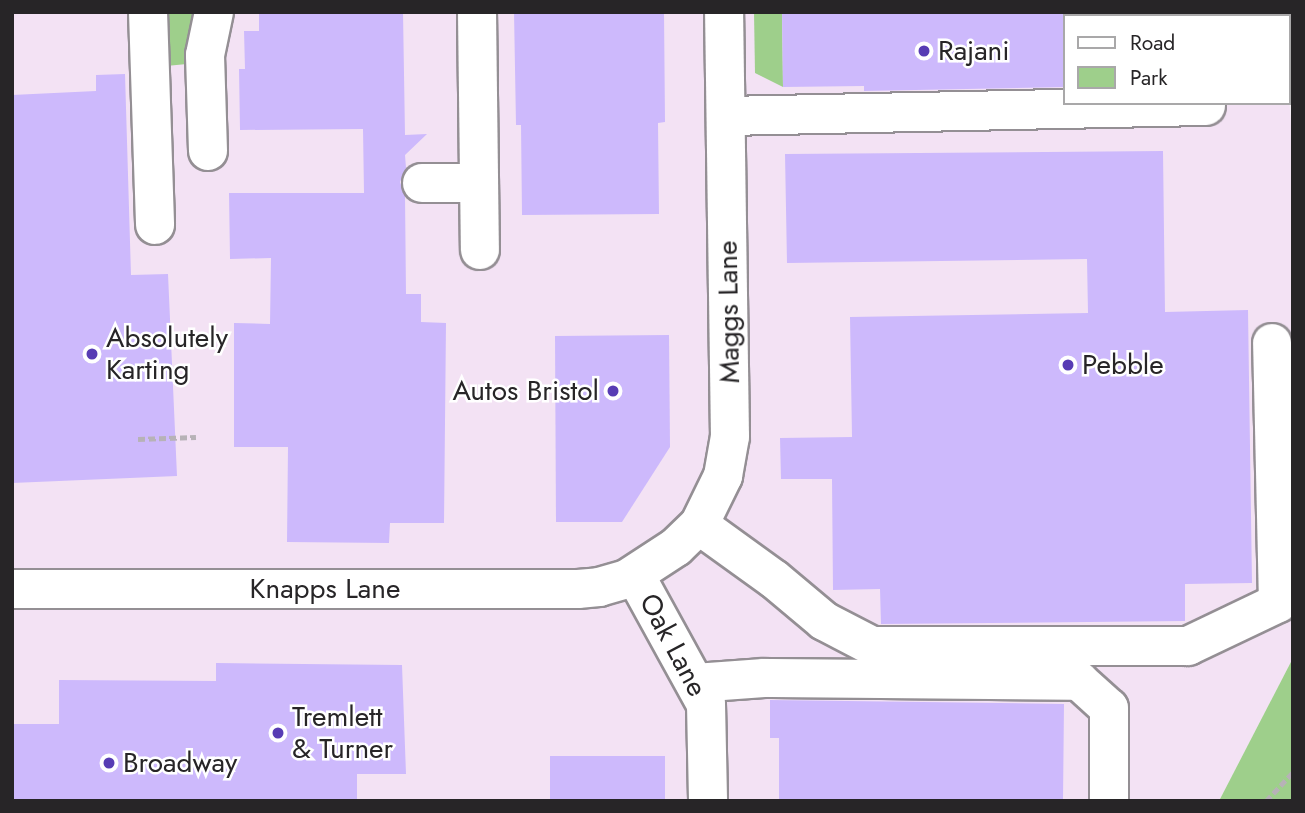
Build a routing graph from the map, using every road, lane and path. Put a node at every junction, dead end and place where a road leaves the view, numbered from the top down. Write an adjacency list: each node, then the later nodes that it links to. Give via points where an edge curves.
1 (148, 12): 10 (street)
2 (214, 12): 7 (street, via 205,55)
3 (477, 12): 9 (street)
4 (724, 12): 6 (street, Maggs Lane)
5 (1206, 106): 6 (street)
6 (726, 116): 15 (street, Maggs Lane, via 730,437 723,476)
7 (208, 151)
8 (422, 183): 9 (street)
9 (479, 183): 11 (street)
10 (155, 225)
11 (480, 250)
12 (1272, 343): 15 (street, via 1278,603 1188,646 872,646 824,621)
13 (196, 437): 14 (path)
14 (138, 439)
15 (699, 525): 16 (street, Maggs Lane)
16 (635, 575): 17 (street, Knapps Lane, via 578,589); 18 (street, Oak Lane)
17 (12, 589)
18 (695, 683): 20 (street, Oak Lane, via 707,711); 21 (street, via 764,678 1079,681 1109,708)
19 (1293, 772): 22 (path)
20 (708, 801)
21 (1109, 801)
22 (1266, 801)

